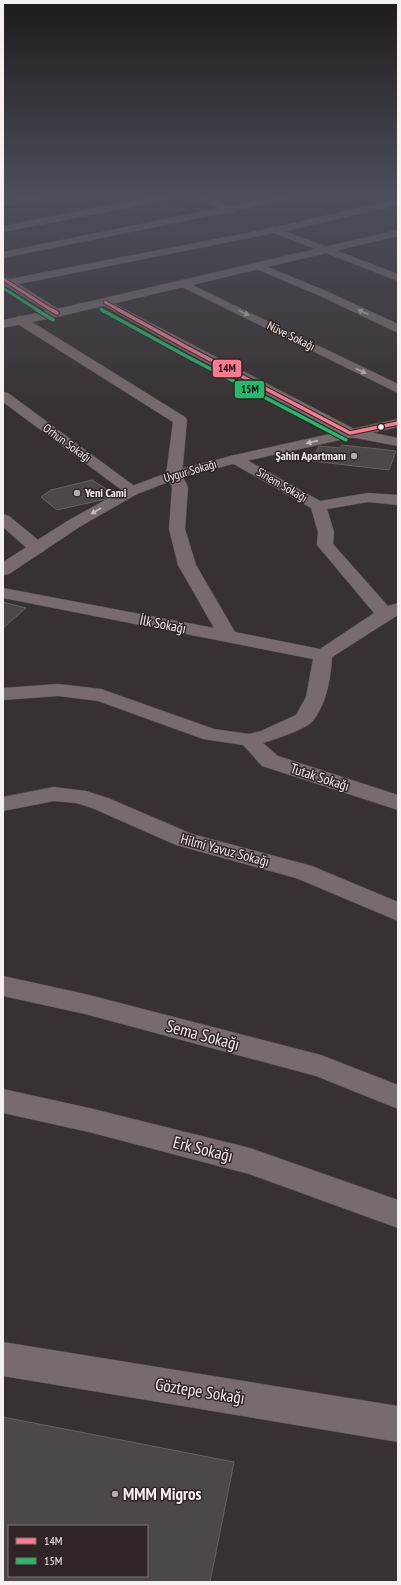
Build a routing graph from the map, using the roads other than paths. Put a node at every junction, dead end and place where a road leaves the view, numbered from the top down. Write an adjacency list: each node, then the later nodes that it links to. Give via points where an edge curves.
1 (84, 267): 8 (street)
2 (254, 267): 9 (street)
3 (260, 267): 14 (street, one-way to 3)
4 (370, 267): 6 (street)
5 (395, 267): 6 (street)
6 (380, 271): 7 (street)
7 (398, 278)
8 (6, 282): 11 (street)
9 (184, 284): 10 (street); 15 (street, Nüve Sokağı, one-way to 15)
10 (105, 302): 11 (street); 18 (street, via 190,350)
11 (57, 313): 12 (street)
12 (20, 320): 13 (street); 21 (street, via 180,420)
13 (3, 324)
14 (398, 329)
15 (398, 389)
16 (3, 396): 22 (street, Orhun Sokağı)
17 (398, 423): 18 (street, Uygur Sokağı)
18 (350, 433): 19 (street); 20 (street, Uygur Sokağı, one-way to 20)
19 (398, 442)
20 (235, 459): 21 (street, Uygur Sokağı); 24 (street, Sinem Sokağı)
21 (174, 475): 22 (street, Uygur Sokağı); 30 (street, via 180,487 177,529 187,564)
22 (132, 491): 26 (street, Uygur Sokağı, one-way to 26)
23 (398, 500): 24 (street, via 387,497 353,499)
24 (318, 506): 29 (street, Sinem Sokağı, via 326,532 325,545)
25 (3, 519): 26 (street)
26 (37, 548): 27 (street, Uygur Sokağı)
27 (3, 570)
28 (3, 593): 30 (street, İlk Sokağı)
29 (392, 611): 31 (street)
30 (228, 637): 31 (street, İlk Sokağı)
31 (322, 655): 33 (street, via 316,697 304,719 268,736)
32 (3, 694): 33 (street, via 58,690 101,695 210,735)
33 (250, 740): 34 (street, Tutak Sokağı, via 270,761)
34 (398, 803)
35 (3, 804): 36 (street, Hilmi Yavuz Sokağı, via 54,794 78,796 184,840 304,872)
36 (398, 912)
37 (3, 986): 38 (street, Sema Sokağı, via 85,1004 321,1066)
38 (398, 1097)
39 (3, 1101): 40 (street, Erk Sokağı, via 250,1161)
40 (398, 1214)
41 (3, 1359): 42 (street, Göztepe Sokağı)
42 (398, 1424)

